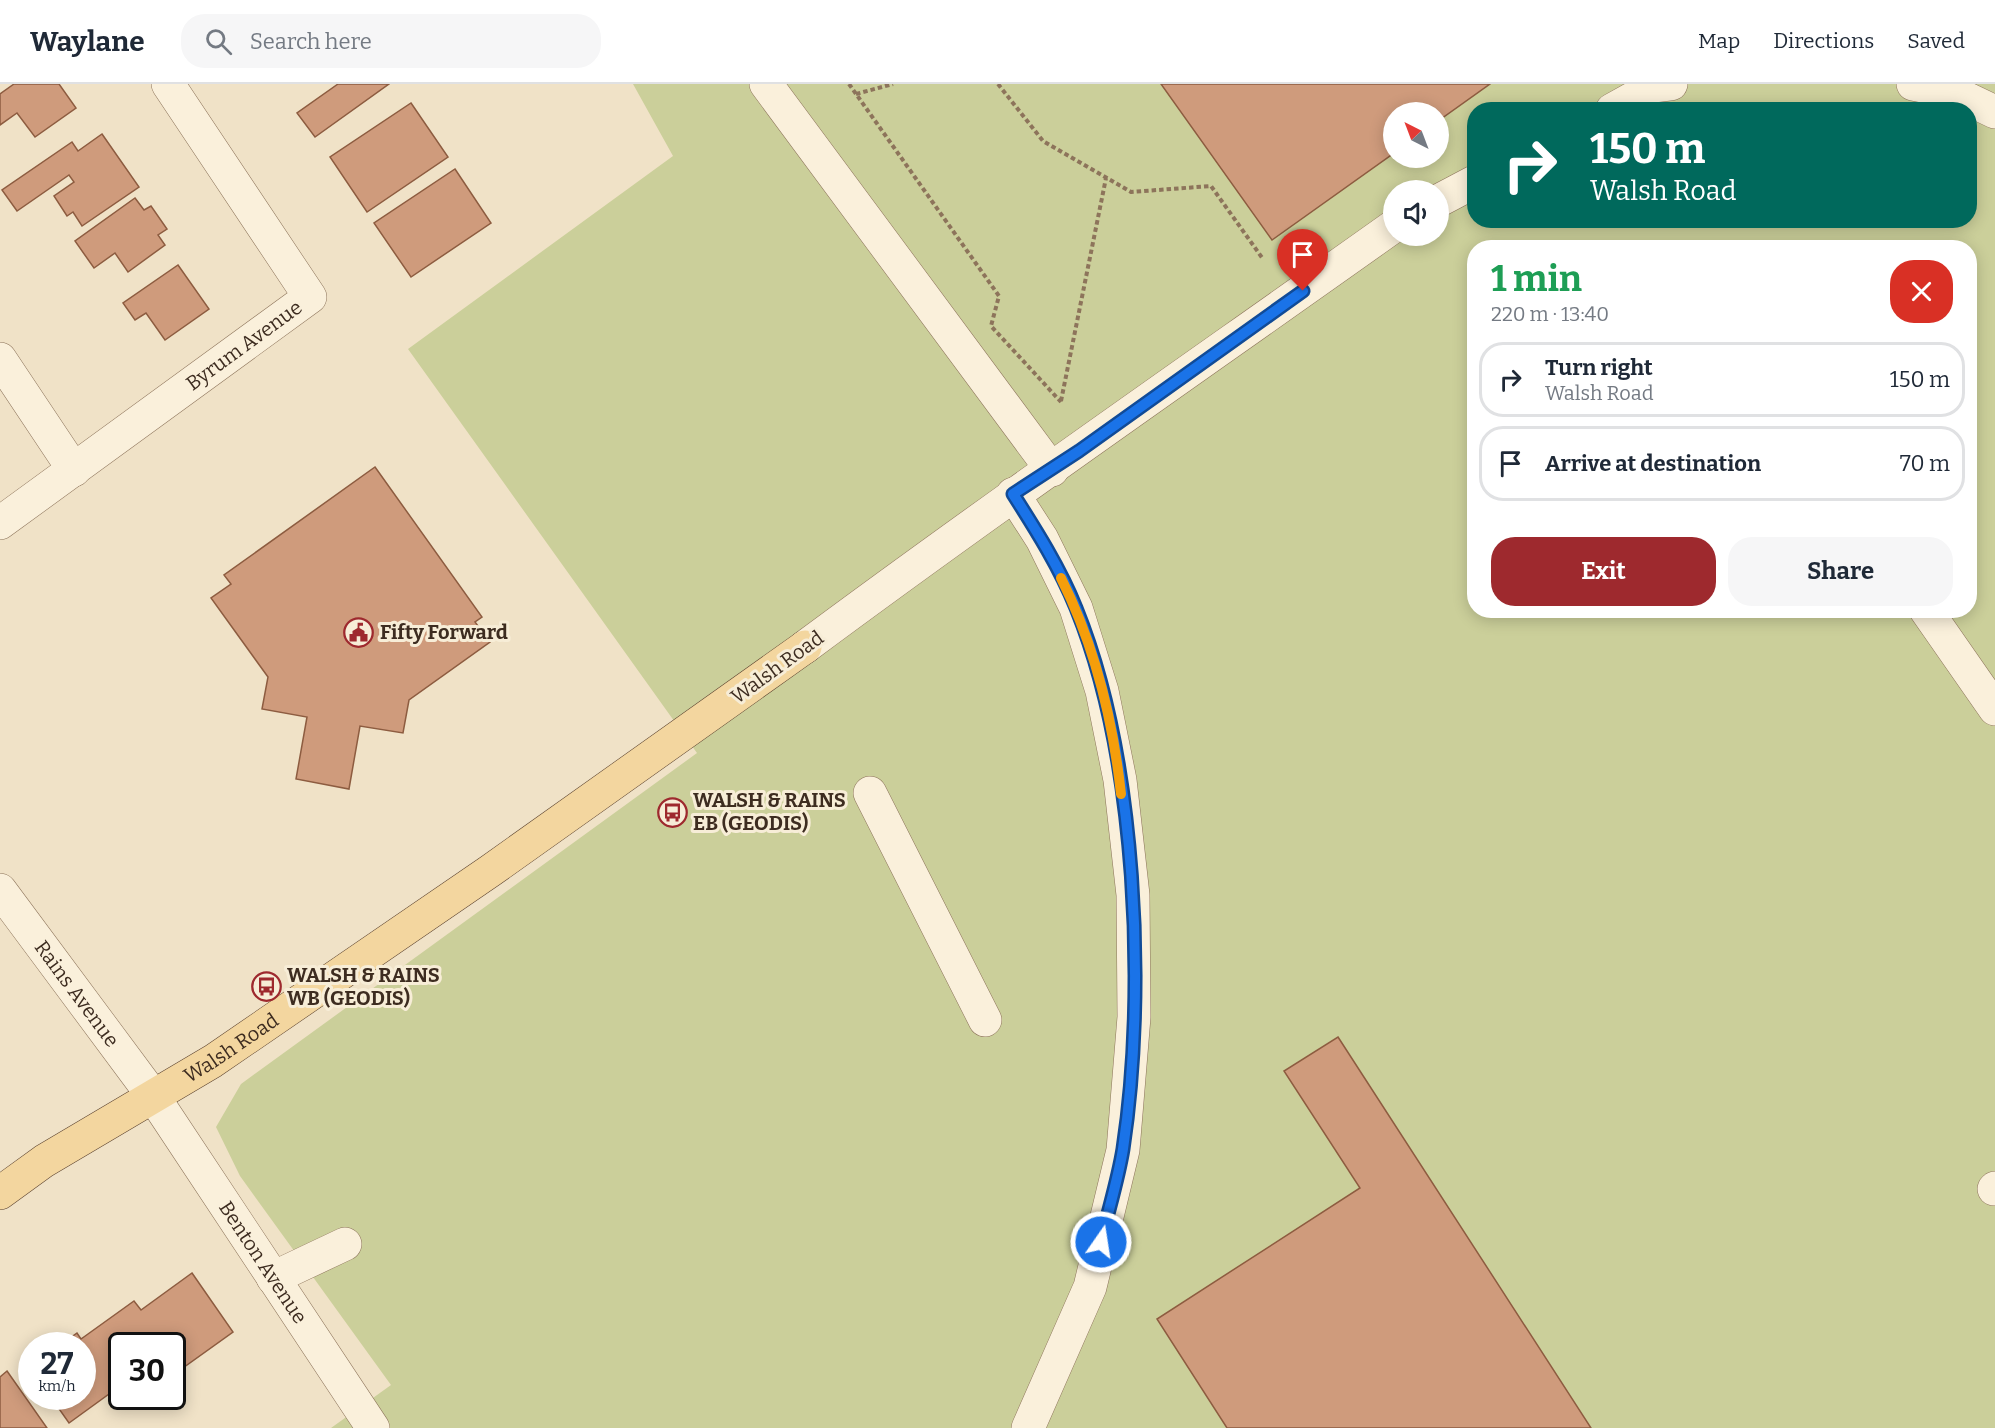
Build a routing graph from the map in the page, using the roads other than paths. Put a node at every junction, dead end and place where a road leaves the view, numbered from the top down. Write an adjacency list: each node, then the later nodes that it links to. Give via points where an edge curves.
1 (168, 84): 13 (street, Byrum Avenue, via 310,297)
2 (766, 84): 14 (street)
3 (1671, 84): 5 (street, via 1655,86)
4 (1913, 84): 6 (street, via 1953,92)
5 (1626, 102)
6 (1974, 102)
7 (1977, 103): 8 (street)
8 (1995, 112)
9 (1467, 186): 10 (street)
10 (1449, 195)
11 (1383, 234): 14 (street, Walsh Road)
12 (0, 359): 13 (street)
13 (74, 470): 16 (street, Byrum Avenue)
14 (1052, 470): 15 (street, Walsh Road)
15 (1013, 494): 18 (street, Walsh Road); 28 (street, via 1042,539 1076,608 1102,691 1120,780 1133,939 1134,1017 1123,1150 1090,1287)
16 (0, 523)
17 (1932, 618): 19 (street)
18 (805, 647): 23 (main road, Walsh Road, via 440,905 213,1061)
19 (1995, 710)
20 (870, 793): 22 (street)
21 (0, 890): 23 (street, Rains Avenue)
22 (985, 1020)
23 (153, 1096): 24 (main road, Walsh Road); 26 (street, Benton Avenue)
24 (0, 1192)
25 (345, 1244): 26 (street)
26 (273, 1278): 27 (street, Benton Avenue)
27 (373, 1428)
28 (1028, 1428)

